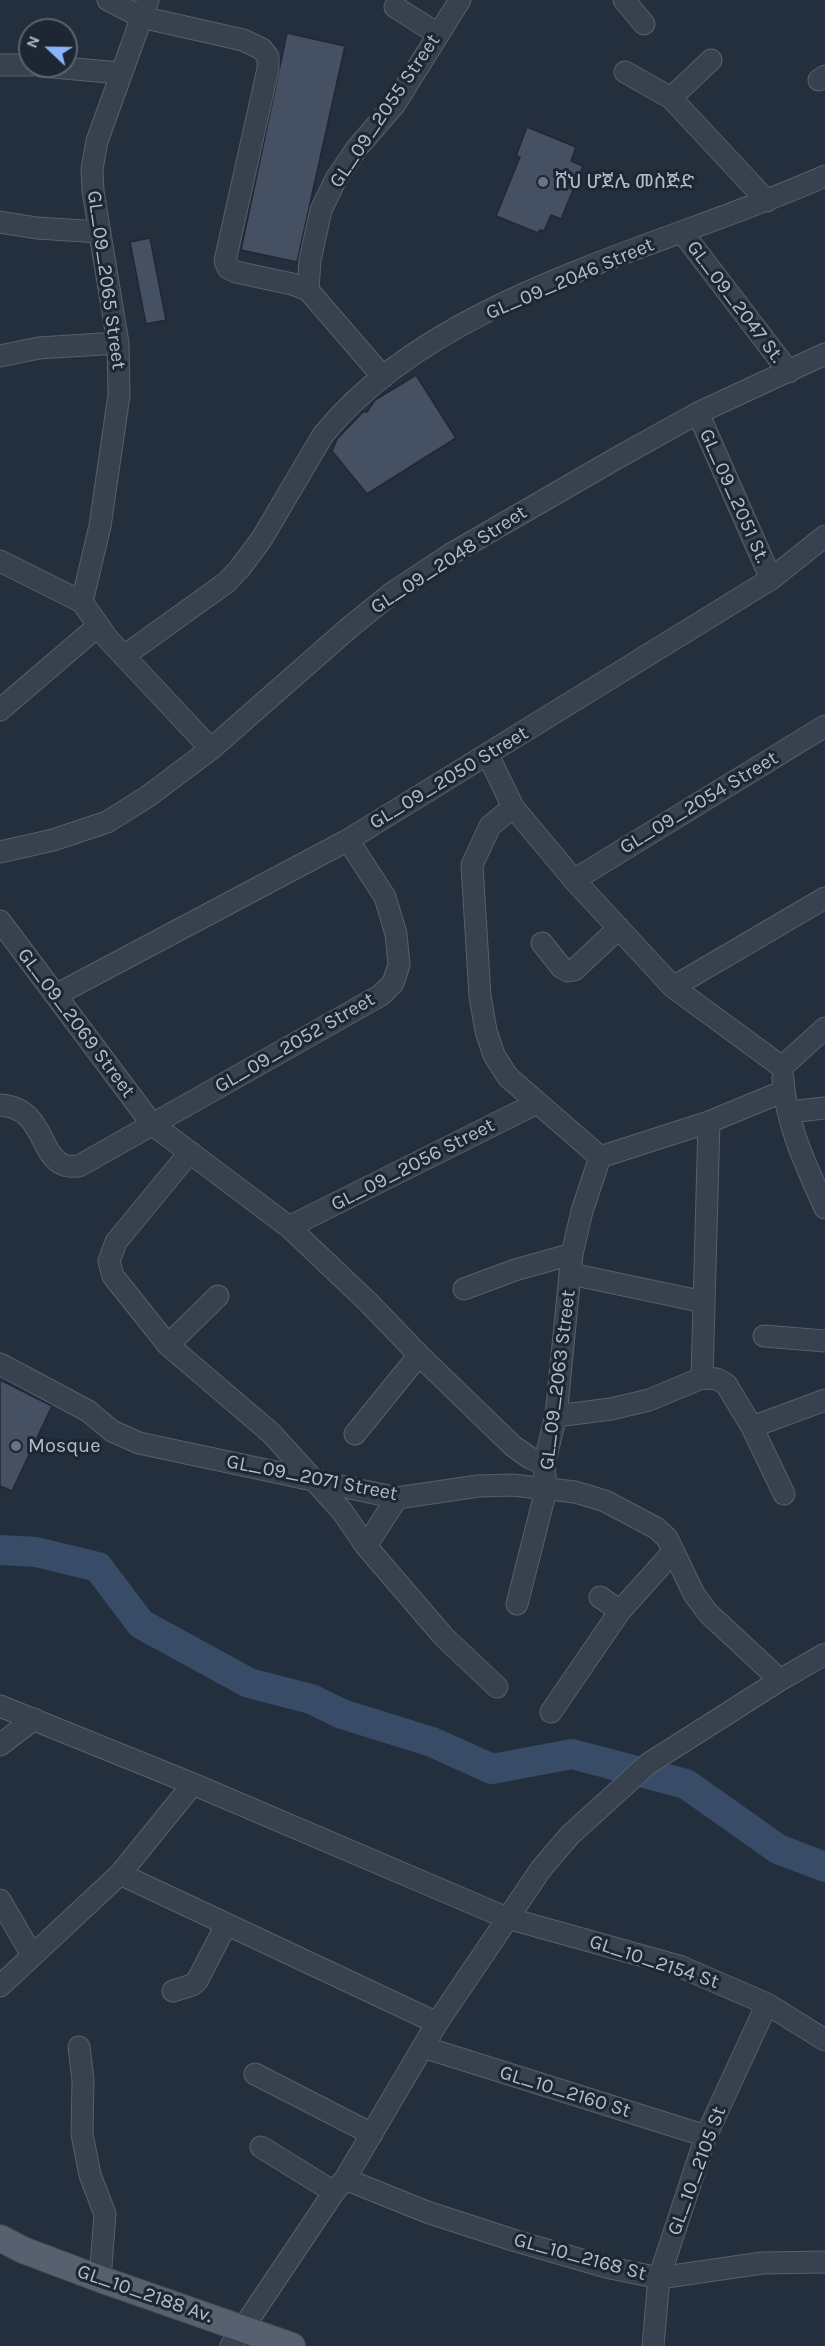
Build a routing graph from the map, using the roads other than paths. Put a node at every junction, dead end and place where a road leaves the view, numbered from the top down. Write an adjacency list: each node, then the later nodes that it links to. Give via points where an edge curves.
1 (108, 0): 5 (street)
2 (460, 0): 7 (street, GL_09_2055 Street)
3 (624, 0): 6 (street)
4 (395, 7): 7 (street)
5 (145, 8): 13 (street, GL_09_2065 Street); 20 (street, via 243,40 262,49 268,57 225,261 236,272)
6 (644, 24)
7 (438, 34): 20 (street, GL_09_2055 Street, via 395,104 336,179 321,210)
8 (711, 60): 14 (street)
9 (0, 65): 10 (street)
10 (18, 65)
11 (78, 69): 13 (street)
12 (625, 72): 14 (street)
13 (121, 73): 18 (street, GL_09_2065 Street, via 97,141 92,169)
14 (671, 98): 16 (street)
15 (825, 176): 16 (street, GL_09_2046 Street)
16 (767, 201): 19 (street, GL_09_2046 Street)
17 (0, 222): 18 (street)
18 (100, 232): 21 (street, GL_09_2065 Street)
19 (682, 232): 24 (street, GL_09_2047 St.); 25 (street, GL_09_2046 Street, via 537,288 458,327)
20 (308, 290): 25 (street)
21 (118, 343): 23 (street, via 39,348); 30 (street, GL_09_2065 Street, via 119,395 100,526)
22 (825, 354): 24 (street, GL_09_2048 Street)
23 (0, 356)
24 (789, 372): 26 (street, GL_09_2048 Street)
25 (383, 377): 32 (street, GL_09_2046 Street, via 323,435 240,568 227,582)
26 (698, 413): 29 (street, GL_09_2051 St.); 35 (street, GL_09_2048 Street, via 451,554 392,593)
27 (825, 536): 29 (street, GL_09_2050 Street)
28 (0, 561): 30 (street)
29 (771, 579): 36 (street, GL_09_2050 Street)
30 (82, 602): 31 (street)
31 (98, 626): 32 (street); 33 (street)
32 (124, 656): 35 (street)
33 (0, 710)
34 (825, 726): 40 (street, GL_09_2054 Street)
35 (211, 749): 39 (street, GL_09_2048 Street, via 107,822)
36 (488, 755): 37 (street); 38 (street, GL_09_2050 Street)
37 (513, 807): 40 (street); 50 (street, via 490,826 472,865 480,996 494,1055 508,1077)
38 (348, 840): 46 (street, GL_09_2050 Street); 55 (street, GL_09_2052 Street, via 385,897 396,934 399,965 393,983 381,995)
39 (2, 851)
40 (574, 880): 43 (street)
41 (825, 898): 45 (street)
42 (0, 921): 46 (street, GL_09_2069 Street)
43 (619, 928): 44 (street, via 574,970 562,968); 45 (street)
44 (542, 943)
45 (673, 987): 48 (street)
46 (56, 995): 55 (street, GL_09_2069 Street)
47 (825, 1028): 48 (street)
48 (782, 1066): 49 (street)
49 (784, 1091): 53 (street); 54 (street)
50 (537, 1103): 57 (street); 59 (street, GL_09_2056 Street)
51 (0, 1105): 55 (street, GL_09_2052 Street, via 16,1108 31,1119 56,1160 66,1166 79,1166)
52 (825, 1108): 53 (street)
53 (789, 1112): 58 (street, via 807,1169)
54 (709, 1122): 57 (street); 63 (street)
55 (152, 1124): 56 (street, GL_09_2069 Street)
56 (190, 1152): 59 (street, GL_09_2069 Street); 66 (street, via 116,1242 109,1261 112,1276)
57 (600, 1156): 60 (street, GL_09_2063 Street, via 582,1211)
58 (825, 1208)
59 (289, 1227): 67 (street, GL_09_2069 Street)
60 (571, 1264): 61 (street, via 515,1270); 63 (street); 71 (street, GL_09_2063 Street)
61 (464, 1290)
62 (218, 1296): 66 (street)
63 (704, 1302): 69 (street)
64 (764, 1336): 65 (street)
65 (825, 1341)
66 (168, 1345): 75 (street, via 271,1433)
67 (419, 1355): 73 (street); 74 (street, GL_09_2069 Street, via 513,1446)
68 (0, 1364): 75 (street, GL_09_2071 Street, via 139,1443)
69 (702, 1378): 71 (street, via 649,1400); 72 (street, via 726,1384)
70 (825, 1400): 72 (street)
71 (556, 1416): 74 (street, GL_09_2063 Street)
72 (752, 1427): 77 (street)
73 (355, 1434)
74 (544, 1464): 76 (street, GL_09_2063 Street)
75 (314, 1482): 78 (street, GL_09_2071 Street); 79 (street, via 342,1511)
76 (546, 1490): 78 (street, GL_09_2071 Street, via 512,1485 477,1486); 80 (street, GL_09_2071 Street, via 575,1492 605,1502 656,1528 667,1538); 82 (street, GL_09_2063 Street)
77 (784, 1494)
78 (397, 1498): 79 (street)
79 (366, 1546): 86 (street, via 444,1637)
80 (673, 1552): 83 (street); 85 (street, GL_09_2071 Street, via 708,1613)
81 (600, 1597): 83 (street)
82 (518, 1604)
83 (620, 1611): 88 (street)
84 (825, 1654): 85 (street)
85 (780, 1680): 94 (street, via 648,1764 570,1834)
86 (497, 1687)
87 (0, 1706): 89 (street, GL_10_2154 St)
88 (551, 1712)
89 (34, 1719): 90 (street); 91 (street, GL_10_2154 St)
90 (0, 1745)
91 (193, 1784): 92 (street); 94 (street, GL_10_2154 St)
92 (120, 1874): 95 (street); 96 (street)
93 (0, 1900): 96 (street)
94 (507, 1918): 99 (street, GL_10_2154 St, via 679,1966); 100 (street)
95 (226, 1925): 98 (street, via 196,1981); 100 (street)
96 (32, 1955): 97 (street)
97 (0, 1986)
98 (173, 1991)
99 (767, 2004): 101 (street, GL_10_2154 St); 106 (street, GL_10_2105 St)
100 (437, 2023): 103 (street)
101 (825, 2040)
102 (78, 2047): 112 (street, via 83,2080 82,2134 90,2175 105,2214)
103 (423, 2047): 105 (street); 106 (street, GL_10_2160 St)
104 (255, 2074): 105 (street)
105 (372, 2134): 108 (street)
106 (706, 2136): 111 (street, GL_10_2105 St)
107 (261, 2147): 108 (street, GL_10_2168 St)
108 (339, 2185): 111 (street, GL_10_2168 St, via 516,2241); 113 (street)
109 (0, 2238): 112 (main road, GL_10_2188 Av.)
110 (825, 2262): 111 (street, GL_10_2168 St, via 762,2263)
111 (659, 2278): 115 (street, GL_10_2105 St)
112 (99, 2280): 113 (main road, GL_10_2188 Av.)
113 (237, 2337): 114 (main road, GL_10_2188 Av.)
114 (292, 2346)
115 (653, 2346)

